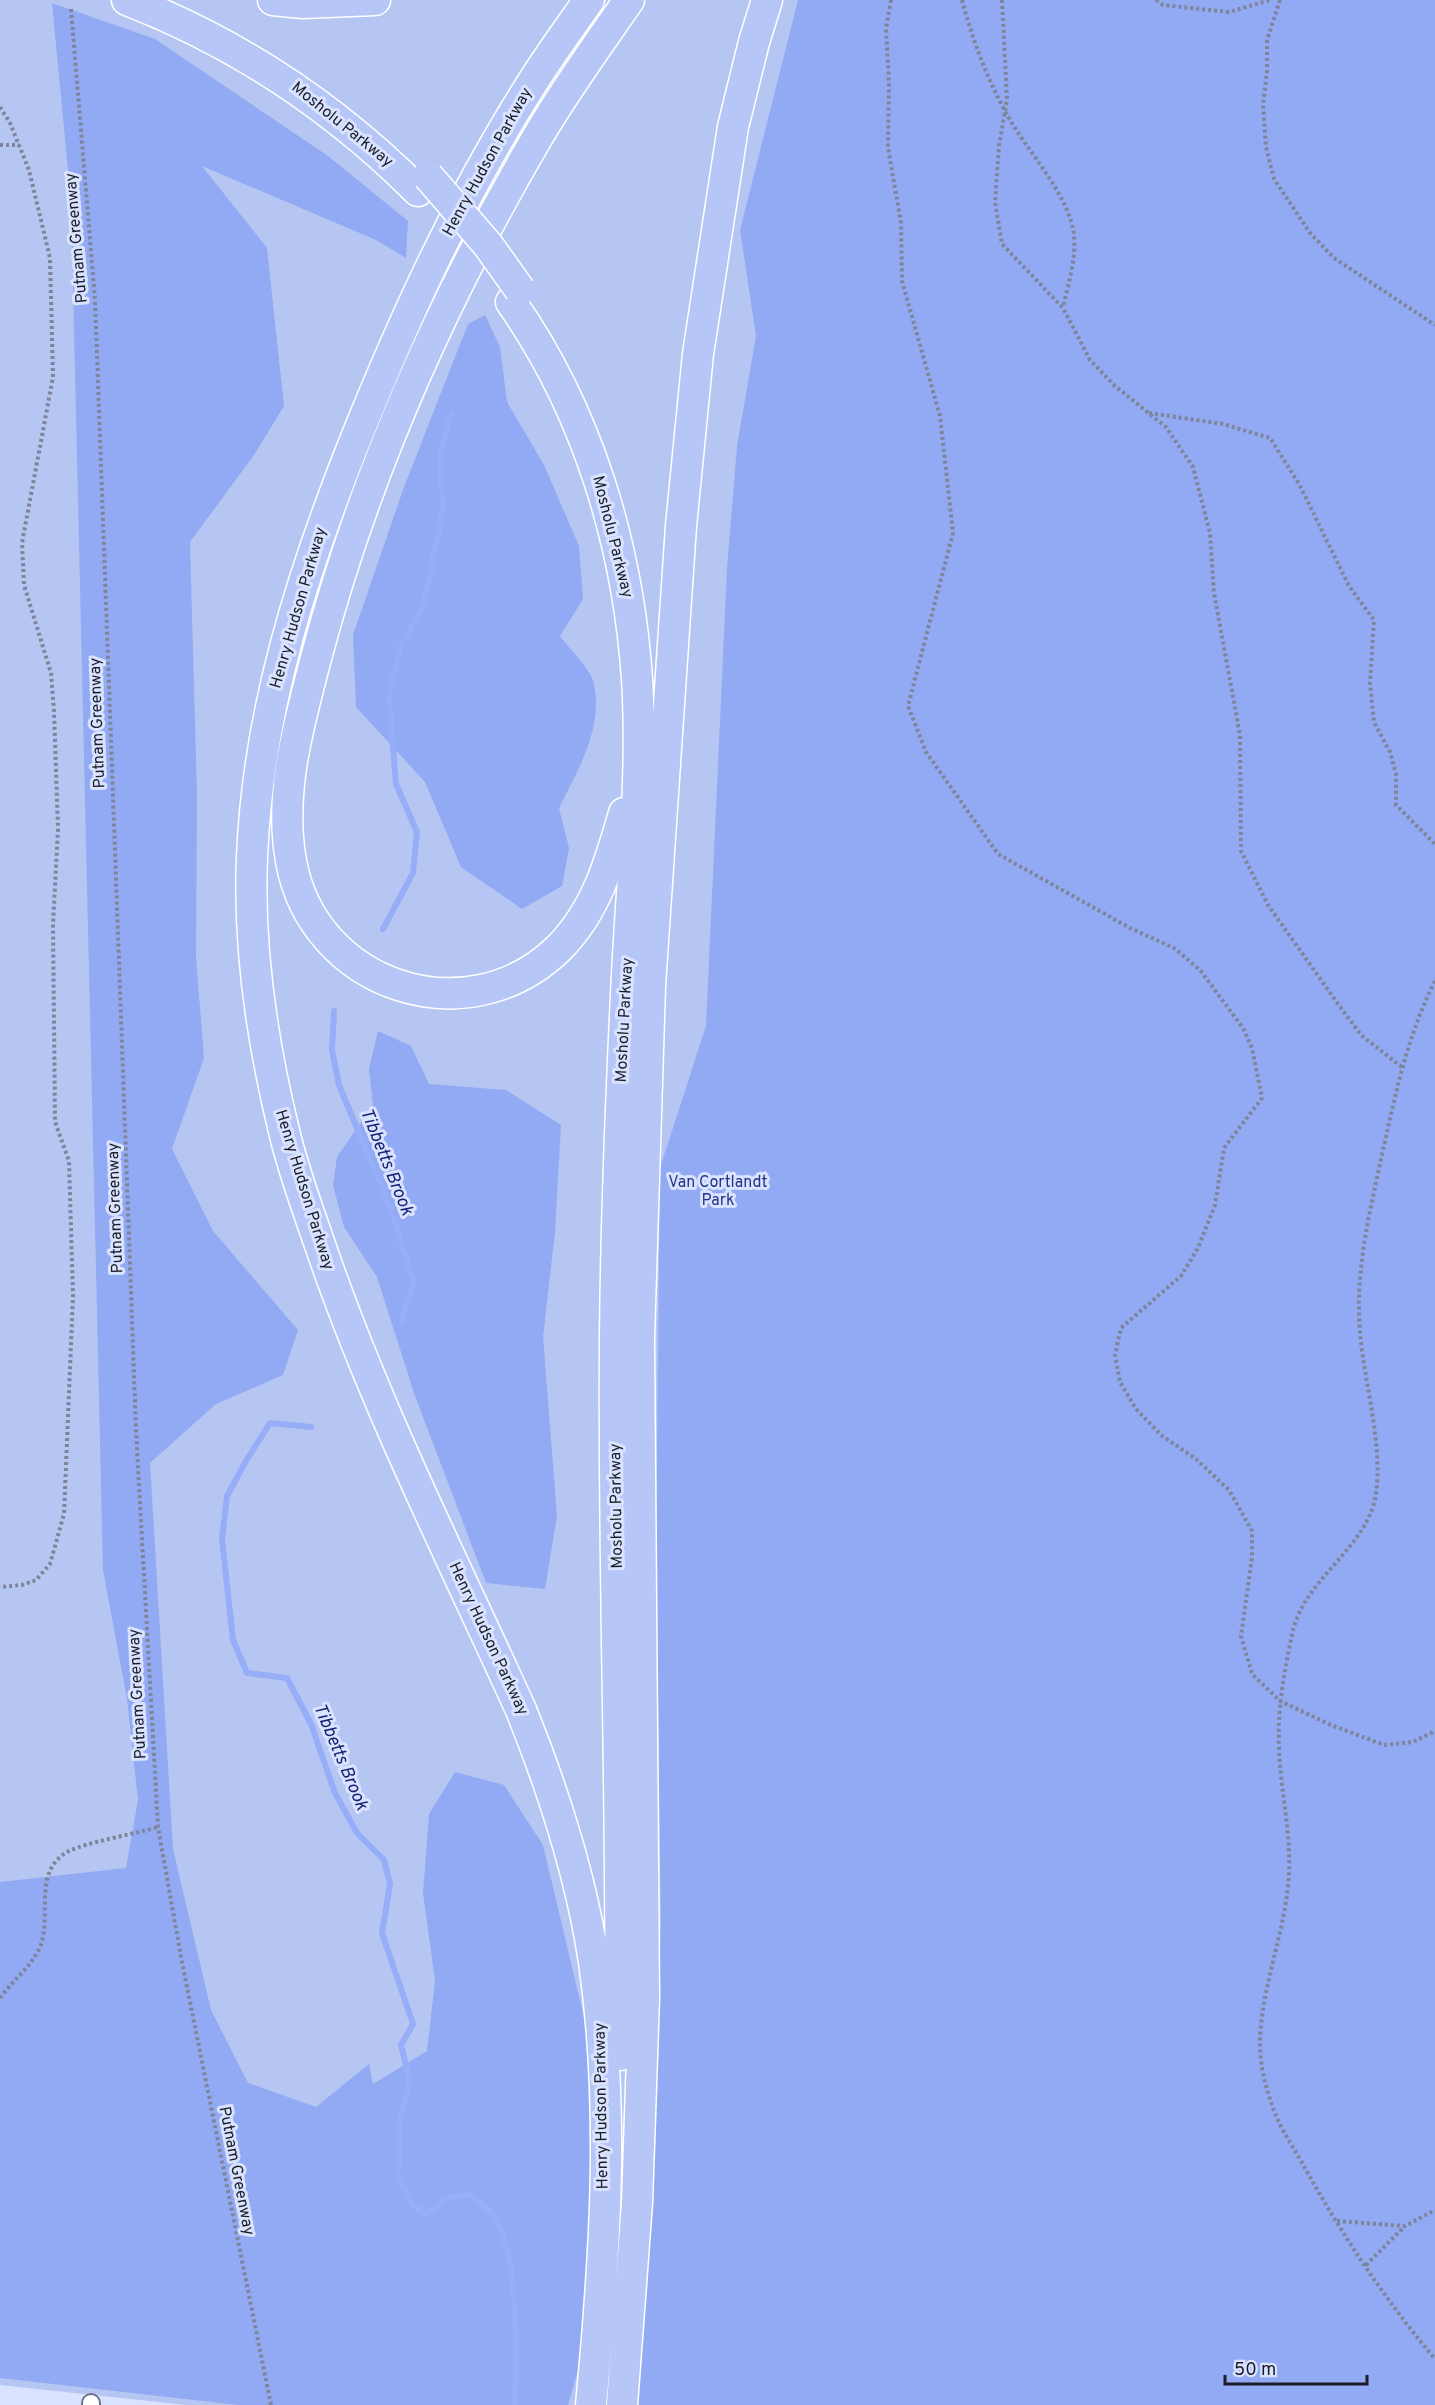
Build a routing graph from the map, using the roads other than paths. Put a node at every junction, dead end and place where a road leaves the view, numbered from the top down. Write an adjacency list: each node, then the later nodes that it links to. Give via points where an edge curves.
1 (127, 0): 8 (highway, Mosholu Parkway, via 220,41 294,86)
2 (176, 0): 8 (highway, Mosholu Parkway, via 240,31 303,70 375,126)
3 (273, 0): 4 (highway)
4 (375, 0)
5 (589, 0): 10 (highway, Henry Hudson Parkway, via 522,98 436,255 384,369 339,482 299,595 275,683 257,784 251,903 256,986 272,1077 284,1134 318,1241 379,1403 521,1710 564,1827 586,1920 600,2016)
6 (629, 0): 9 (highway, via 569,87 511,184 453,294 380,461 330,605 296,741 287,820 294,876 323,931 369,972 430,993 488,991 532,970 560,947 583,917)
7 (767, 0): 9 (highway, Henry Hudson Parkway, via 733,128 700,333)
8 (423, 183): 9 (highway, Mosholu Parkway, via 465,242 516,296 570,405 591,458 624,576 638,707)
9 (651, 771): 10 (highway, Mosholu Parkway, via 623,1066 615,1338 620,2066); 12 (highway, Henry Hudson Parkway, via 639,1268 643,2066)
10 (603, 2260): 11 (highway, Henry Hudson Parkway)
11 (591, 2405)
12 (622, 2405)

